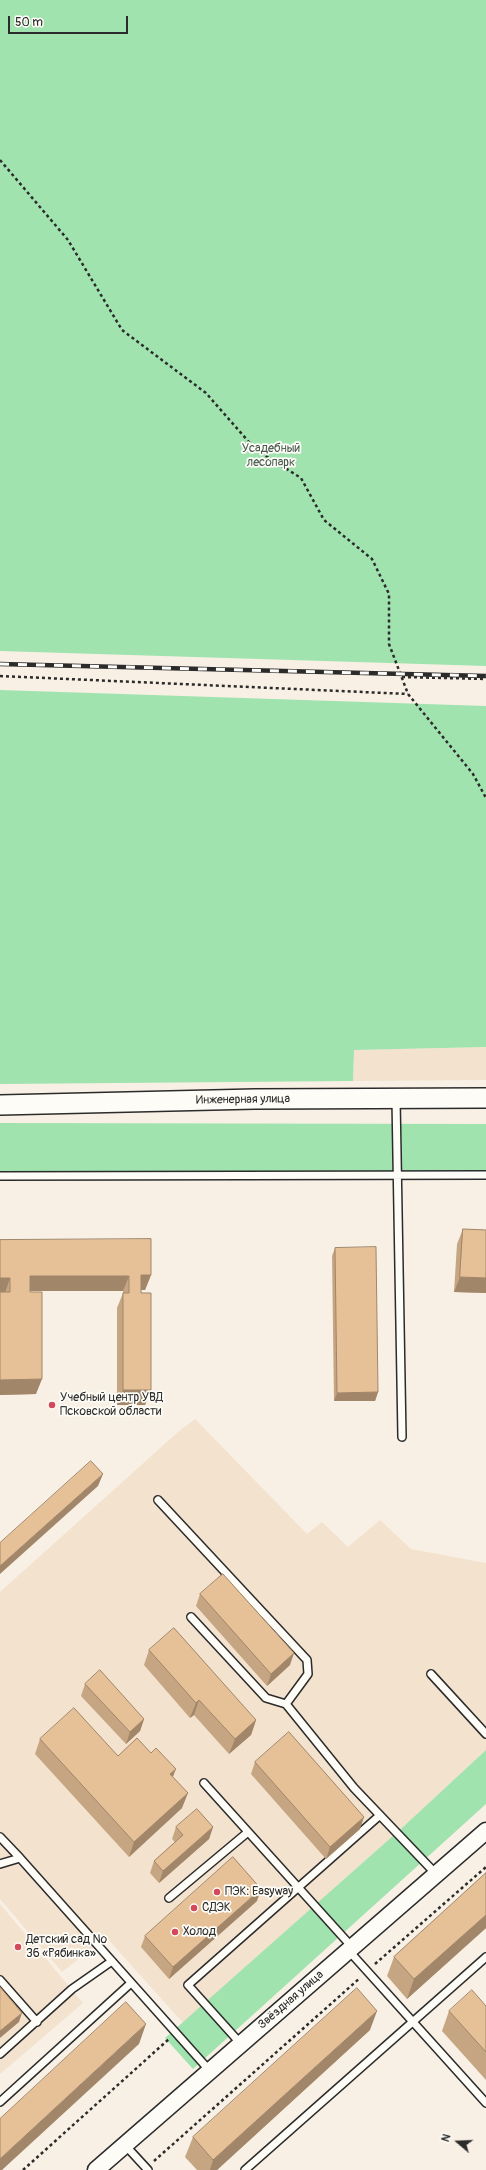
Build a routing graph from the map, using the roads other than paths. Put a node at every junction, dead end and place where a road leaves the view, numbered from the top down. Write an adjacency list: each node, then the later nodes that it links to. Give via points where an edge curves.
1 (486, 1098): 2 (main road, Инженерная улица)
2 (396, 1099): 3 (main road, Инженерная улица, via 255,1099); 4 (lane)
3 (0, 1105)
4 (397, 1175): 5 (lane); 6 (lane); 7 (lane)
5 (486, 1175)
6 (0, 1176)
7 (402, 1437)
8 (158, 1500): 11 (lane, via 307,1660 308,1674)
9 (191, 1618): 11 (lane, via 266,1698)
10 (431, 1674): 12 (lane)
11 (286, 1704): 14 (lane)
12 (486, 1734)
13 (204, 1783): 16 (lane)
14 (379, 1816): 20 (lane); 21 (lane)
15 (486, 1831): 20 (street, Звёздная улица)
16 (248, 1832): 21 (lane); 22 (lane)
17 (0, 1837): 18 (lane)
18 (20, 1858): 19 (lane); 25 (lane)
19 (0, 1864)
20 (436, 1874): 23 (street, Звёздная улица)
21 (299, 1888): 23 (lane); 30 (lane, via 188,1985)
22 (169, 1898)
23 (350, 1949): 29 (lane); 30 (street, Звёздная улица)
24 (486, 1957): 29 (lane)
25 (112, 1961): 27 (lane); 28 (lane, via 72,1989)
26 (0, 1980): 28 (lane)
27 (131, 1982): 32 (lane); 33 (lane)
28 (37, 2022): 31 (lane)
29 (413, 2022): 34 (lane); 38 (lane)
30 (241, 2044): 32 (street, Звёздная улица)
31 (0, 2054)
32 (210, 2071): 35 (street, Звёздная улица)
33 (0, 2102)
34 (486, 2103)
35 (125, 2145): 36 (lane); 37 (street, Звёздная улица)
36 (147, 2169)
37 (96, 2170)
38 (245, 2170)

